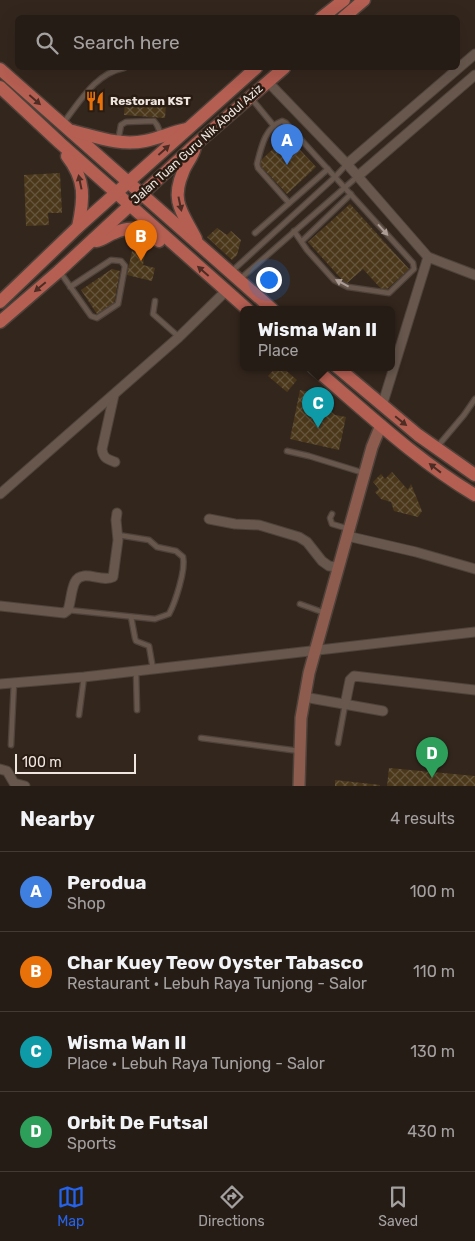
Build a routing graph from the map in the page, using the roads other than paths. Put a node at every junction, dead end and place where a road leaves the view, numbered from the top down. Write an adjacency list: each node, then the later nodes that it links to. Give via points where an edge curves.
1 (344, 0): 3 (main road)
2 (364, 0): 4 (main road)
3 (325, 15)
4 (346, 15)
5 (475, 54): 6 (street)
6 (460, 67)
7 (0, 69): 17 (main road, one-way to 17)
8 (116, 70): 17 (lane, via 98,79)
9 (254, 70): 18 (main road, Jalan Tuan Guru Nik Abdul Aziz)
10 (282, 70): 13 (main road, Jalan Tuan Guru Nik Abdul Aziz)
11 (456, 70): 23 (street)
12 (475, 75): 25 (street)
13 (268, 82): 15 (main road, Jalan Tuan Guru Nik Abdul Aziz); 23 (street)
14 (0, 87): 22 (main road)
15 (249, 97): 16 (lane); 21 (main road, Jalan Tuan Guru Nik Abdul Aziz)
16 (274, 126): 24 (lane, via 286,123); 32 (lane, via 266,134 257,166)
17 (66, 127): 20 (main road); 27 (main road)
18 (187, 130): 19 (main road); 27 (main road, Jalan Tuan Guru Nik Abdul Aziz, one-way to 18)
19 (161, 136): 20 (main road, via 146,141); 20 (lane, via 154,121 126,122 121,125)
20 (118, 142)
21 (197, 142): 30 (main road, Jalan Tuan Guru Nik Abdul Aziz); 39 (main road, one-way to 39, via 178,188 179,207)
22 (60, 143): 29 (main road); 34 (main road, one-way to 22, via 82,184)
23 (347, 164): 25 (street); 26 (lane)
24 (328, 169): 26 (lane); 32 (lane)
25 (358, 176): 28 (lane); 41 (street)
26 (335, 177): 28 (lane); 44 (lane)
27 (128, 182): 29 (main road, Jalan Tuan Guru Nik Abdul Aziz); 30 (main road)
28 (344, 187): 31 (lane); 35 (lane)
29 (116, 193): 33 (main road); 34 (main road, Jalan Tuan Guru Nik Abdul Aziz)
30 (141, 194): 33 (main road, Jalan Tuan Guru Nik Abdul Aziz); 39 (main road)
31 (351, 194): 37 (lane); 37 (lane, one-way to 37, via 413,263 412,271 389,292 348,287 334,280)
32 (290, 203): 36 (lane)
33 (130, 205): 38 (main road, Jalan Tuan Guru Nik Abdul Aziz); 40 (main road)
34 (78, 227): 48 (main road, Jalan Tuan Guru Nik Abdul Aziz)
35 (294, 231): 37 (lane); 44 (lane)
36 (255, 233)
37 (302, 241)
38 (89, 242): 40 (main road, via 126,229 141,230); 42 (main road, Jalan Tuan Guru Nik Abdul Aziz)
39 (199, 245): 44 (main road)
40 (186, 256): 46 (main road, one-way to 40)
41 (428, 257): 43 (street); 53 (street)
42 (59, 271): 45 (lane); 51 (main road, Jalan Tuan Guru Nik Abdul Aziz, one-way to 51)
43 (475, 275)
44 (235, 276): 50 (main road)
45 (70, 286): 45 (lane, via 91,316 97,318 118,304 125,266 121,261 110,260)
46 (226, 291): 49 (main road); 52 (street)
47 (155, 301): 52 (lane, via 154,314)
48 (0, 302)
49 (244, 306)
50 (269, 306)
51 (0, 322)
52 (179, 337): 57 (street)
53 (395, 364)
54 (318, 371): 60 (main road)
55 (342, 371): 59 (main road)
56 (393, 371): 59 (street)
57 (114, 394): 63 (street, via 102,450 107,459); 66 (street)
58 (475, 399): 61 (lane)
59 (382, 406): 61 (main road, one-way to 61)
60 (381, 424): 64 (main road); 67 (main road, one-way to 60, via 445,476)
61 (436, 448): 65 (main road)
62 (287, 451): 64 (lane)
63 (115, 462)
64 (364, 473): 71 (main road)
65 (475, 475)
66 (0, 494)
67 (475, 495)
68 (117, 513): 72 (street)
69 (332, 514): 71 (lane, via 332,524)
70 (209, 519): 73 (street, via 259,524 299,537 329,566)
71 (348, 533): 73 (main road); 74 (street)
72 (118, 535): 77 (street, via 113,577 79,577 75,581); 79 (lane, via 149,540 157,547 176,551 184,560 169,614 155,618)
73 (337, 567): 78 (main road)
74 (475, 569)
75 (300, 604): 78 (lane)
76 (0, 606): 77 (street, via 60,613)
77 (68, 610): 79 (lane)
78 (325, 613): 81 (main road)
79 (131, 617): 82 (lane, via 136,641 149,646)
80 (475, 632): 81 (street)
81 (314, 651): 82 (street); 88 (main road)
82 (153, 669): 83 (street)
83 (136, 671): 84 (street); 90 (lane)
84 (84, 677): 85 (street); 92 (lane)
85 (14, 682): 86 (street); 95 (lane)
86 (0, 684)
87 (475, 690): 89 (street, via 354,676 350,680)
88 (304, 698): 89 (street); 96 (main road)
89 (345, 705): 91 (street); 94 (lane)
90 (137, 710)
91 (383, 711)
92 (79, 716)
93 (201, 738): 96 (lane)
94 (338, 743)
95 (11, 745)
96 (300, 751): 99 (main road)
97 (0, 769): 98 (street, via 7,771 14,783)
98 (25, 786)
99 (299, 786)

